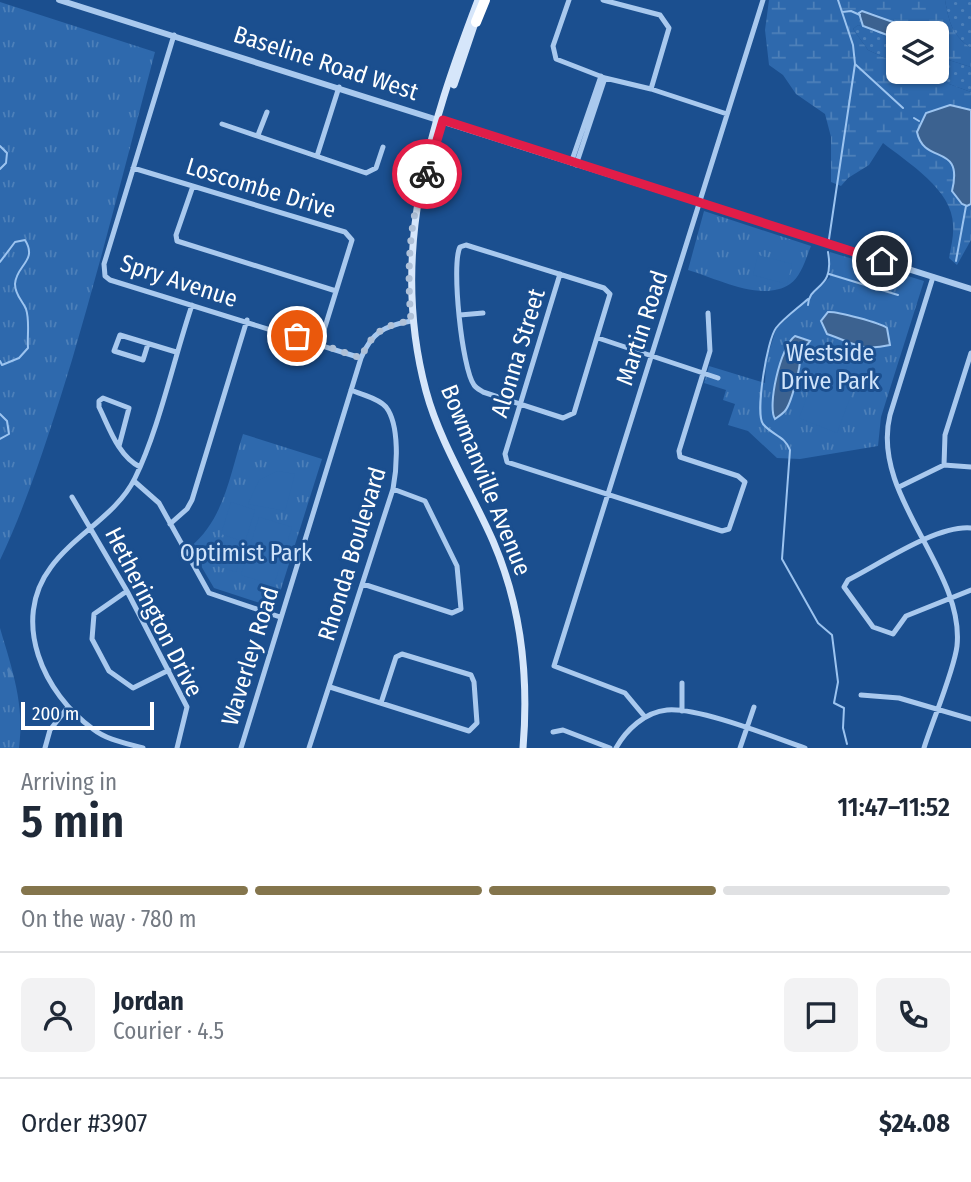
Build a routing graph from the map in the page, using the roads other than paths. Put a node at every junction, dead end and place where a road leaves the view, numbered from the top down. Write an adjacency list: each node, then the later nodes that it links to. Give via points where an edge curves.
1 (59, 0): 7 (street, Baseline Road West)
2 (569, 0): 8 (street, via 553,46 556,59)
3 (603, 0): 10 (street, via 660,15 669,28)
4 (763, 0): 12 (street, Martin Road)
5 (480, 1): 6 (highway); 13 (main road, Bowmanville Avenue)
6 (476, 22): 13 (main road, Bowmanville Avenue)
7 (174, 35): 9 (street, Baseline Road West); 19 (street, Spry Avenue)
8 (603, 77): 10 (street); 18 (street)
9 (339, 87): 13 (street, Baseline Road West); 17 (street)
10 (651, 89): 12 (street)
11 (267, 112): 15 (street)
12 (727, 114): 21 (street, Martin Road)
13 (440, 119): 18 (street, Baseline Road West); 31 (main road, Bowmanville Avenue, via 427,177 421,185 411,244)
14 (222, 124): 15 (street)
15 (258, 135): 17 (street)
16 (383, 147): 17 (street, via 372,173)
17 (317, 156)
18 (574, 164): 21 (street, Baseline Road West)
19 (133, 167): 20 (street, Loscombe Drive); 26 (street, Spry Avenue, via 104,264 105,276)
20 (192, 186): 25 (street, Loscombe Drive, via 345,232 352,240); 25 (street, via 177,241)
21 (701, 203): 23 (street, Baseline Road West); 37 (street, Martin Road)
22 (560, 274): 29 (street, via 460,247 456,254); 32 (street, via 604,288 610,295); 42 (street, Alonna Street)
23 (933, 277): 24 (street, Baseline Road West); 48 (street, via 887,429 889,465)
24 (971, 289)
25 (336, 291): 33 (street, Loscombe Drive)
26 (192, 305): 30 (street, Spry Avenue); 35 (street)
27 (483, 313): 29 (street)
28 (708, 313): 39 (street, via 712,339)
29 (460, 314): 42 (street, via 474,385)
30 (247, 320): 33 (street, Spry Avenue); 52 (street, via 192,500)
31 (411, 321): 38 (street, Waverley Road, via 387,325 375,333); 81 (main road, Bowmanville Avenue, via 427,393 516,604 527,697)
32 (598, 338): 37 (street); 42 (street, via 574,413 563,418)
33 (320, 343): 38 (street, Spry Avenue)
34 (148, 344): 34 (street, via 120,335 114,351 143,360); 35 (street)
35 (176, 352): 45 (street)
36 (971, 353): 44 (street, via 945,435)
37 (651, 356): 39 (street); 50 (street, Martin Road)
38 (361, 358): 41 (street, Waverley Road)
39 (704, 373): 40 (street); 50 (street, via 679,451 680,457 745,482 729,529 722,531)
40 (718, 377)
41 (351, 390): 49 (street, Rhonda Boulevard, via 378,401 390,416 398,461); 62 (street, Waverley Road)
42 (519, 404): 50 (street, Alonna Street, via 505,454 507,462)
43 (119, 446): 43 (street, via 128,408 103,398 99,407); 45 (street)
44 (944, 465): 46 (street); 48 (street)
45 (140, 467): 47 (street)
46 (971, 467)
47 (134, 481): 52 (street, via 159,503); 53 (street)
48 (899, 487): 56 (street)
49 (393, 489): 55 (street, via 425,501); 58 (street, Rhonda Boulevard)
50 (607, 493): 72 (street, Martin Road, via 554,666 625,692)
51 (72, 497): 53 (street, Hetherington Drive)
52 (170, 524): 62 (street, via 209,593)
53 (91, 527): 60 (street, Hetherington Drive); 68 (street, via 50,568 34,607 38,658 55,693)
54 (971, 528): 56 (street)
55 (444, 541): 57 (street); 58 (street, via 457,566 458,612)
56 (923, 541): 61 (street); 61 (street, via 848,580 844,586 848,595 873,627 893,634 906,616)
57 (435, 545)
58 (363, 583): 65 (street, Rhonda Boulevard)
59 (971, 590): 61 (street)
60 (127, 591): 63 (street, Hetherington Drive); 63 (street, via 94,614 92,639 108,671 133,688)
61 (949, 596): 70 (street, via 957,646)
62 (280, 617): 79 (street, Waverley Road)
63 (169, 670): 78 (street, Hetherington Drive, via 187,707)
64 (682, 683): 71 (street)
65 (330, 687): 67 (street); 80 (street, Rhonda Boulevard)
66 (861, 695): 70 (street)
67 (381, 703): 67 (street, via 469,731 477,723 471,675 402,654 396,657)
68 (68, 707): 76 (street, via 50,730); 77 (street, via 101,734)
69 (754, 707): 74 (street)
70 (937, 708): 73 (street); 86 (street)
71 (682, 711): 72 (street, via 668,709); 74 (street)
72 (645, 717): 83 (street, via 622,736)
73 (971, 719)
74 (746, 729): 84 (street); 85 (street)
75 (553, 732): 82 (street, via 563,730)
76 (45, 748)
77 (142, 748)
78 (177, 748)
79 (241, 748)
80 (309, 748)
81 (523, 748)
82 (610, 748)
83 (616, 748)
84 (740, 748)
85 (802, 748)
86 (923, 748)

